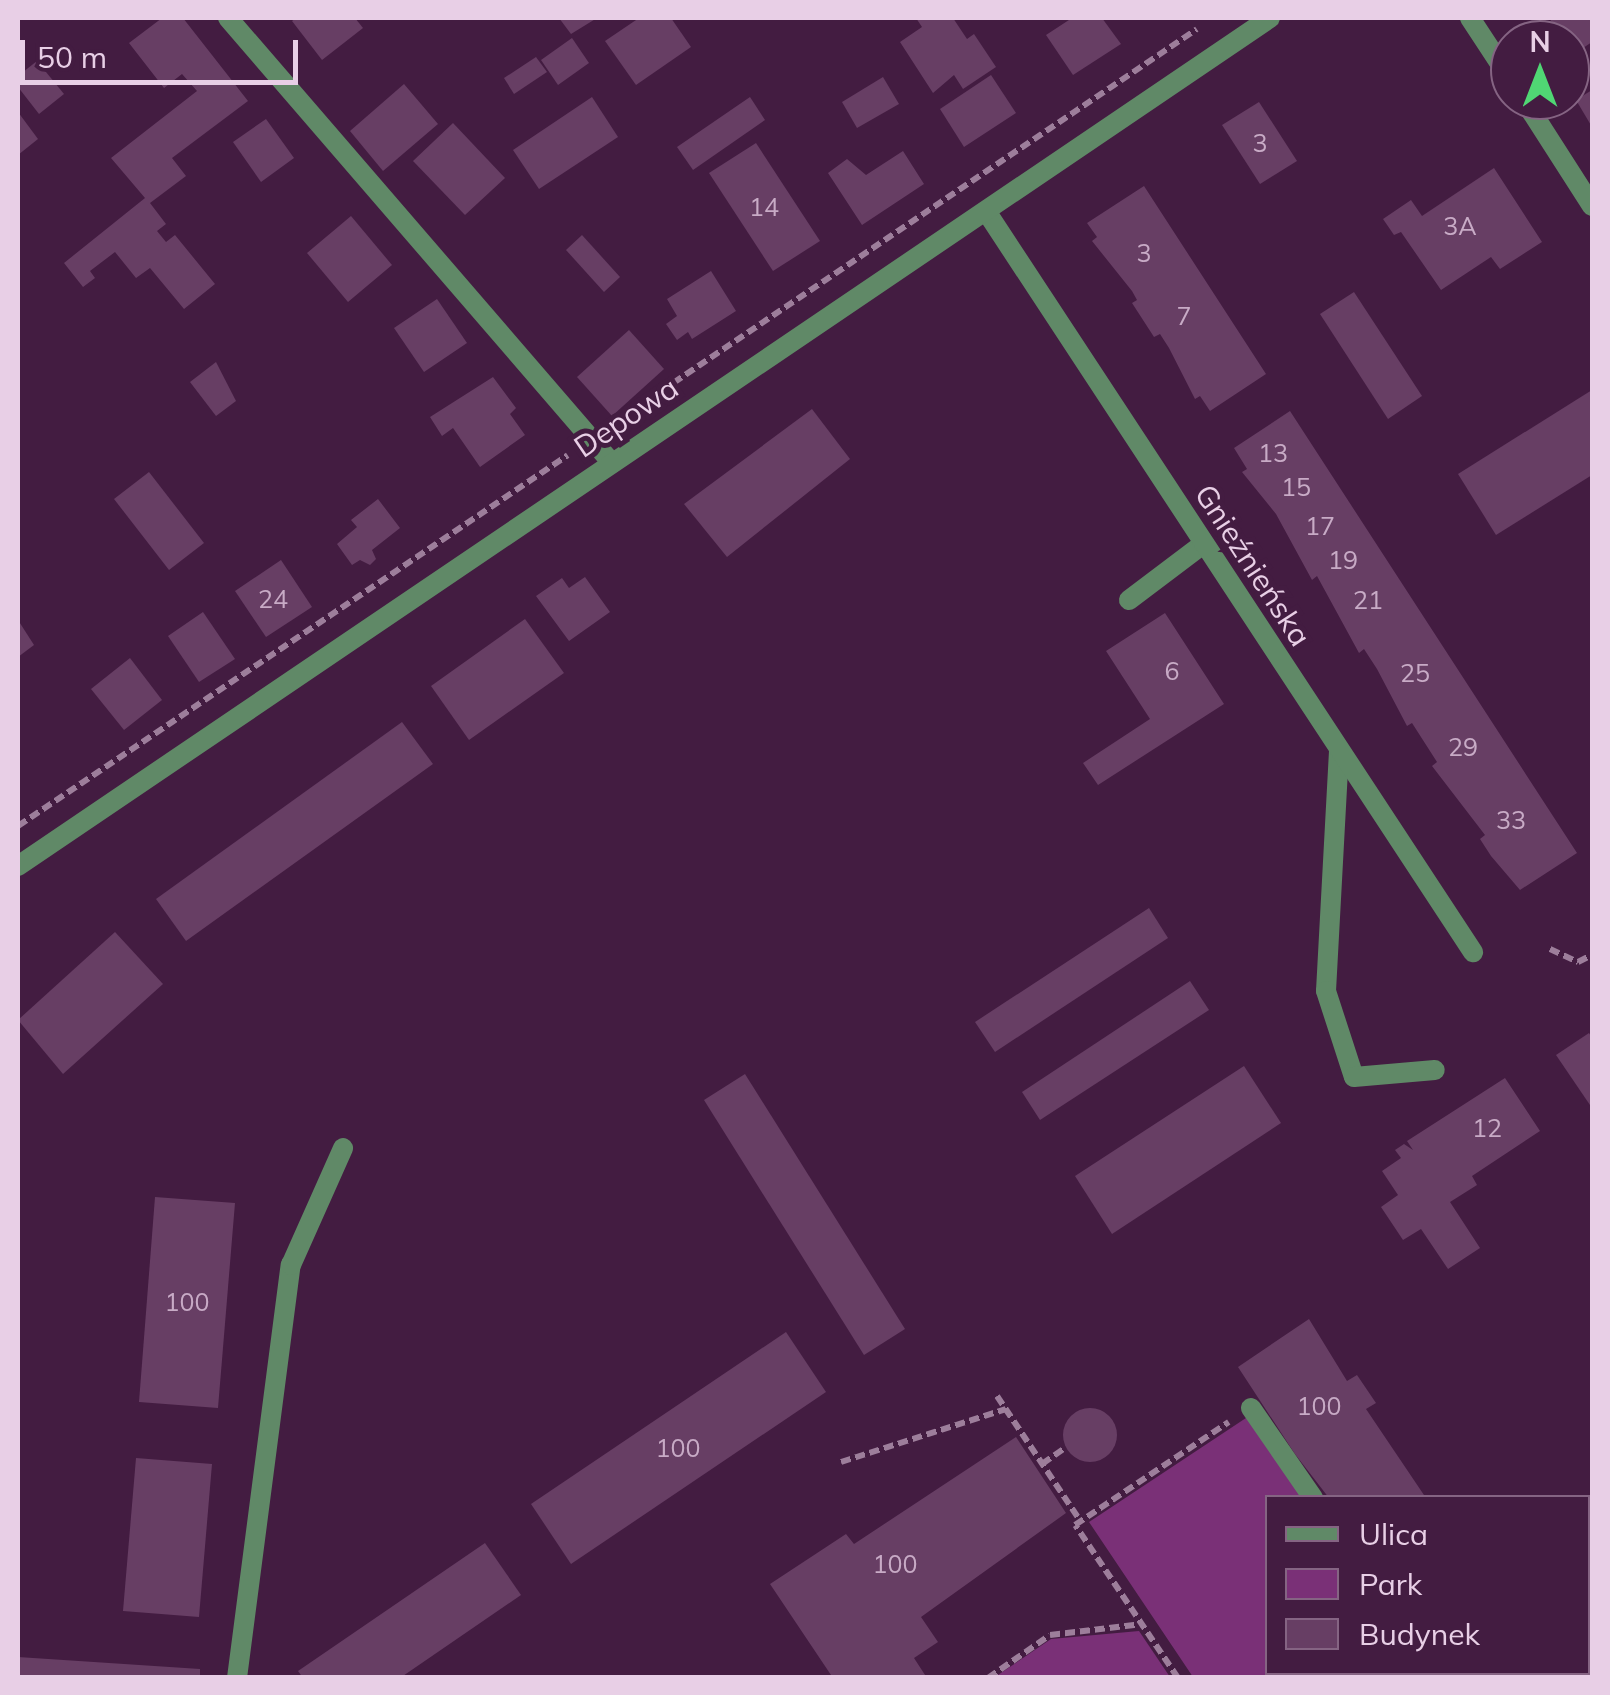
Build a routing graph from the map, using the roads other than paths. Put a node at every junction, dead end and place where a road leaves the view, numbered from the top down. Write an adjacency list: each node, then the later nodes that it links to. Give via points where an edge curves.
1 (228, 18): 8 (street)
2 (1270, 18): 7 (street, Depowa)
3 (1470, 18): 4 (street)
4 (1490, 48)
5 (1537, 120): 6 (street)
6 (1592, 206)
7 (986, 211): 8 (street, Depowa); 9 (street, Gnieźnieńska)
8 (612, 463): 12 (street, Depowa)
9 (1203, 544): 10 (street); 11 (street, Gnieźnieńska)
10 (1129, 600)
11 (1339, 751): 13 (street, Gnieźnieńska); 14 (street, via 1326,991 1354,1077)
12 (18, 866)
13 (1472, 952)
14 (1436, 1070)
15 (343, 1148): 18 (street, via 291,1265)
16 (1251, 1408): 17 (street)
17 (1311, 1495)
18 (237, 1678)

